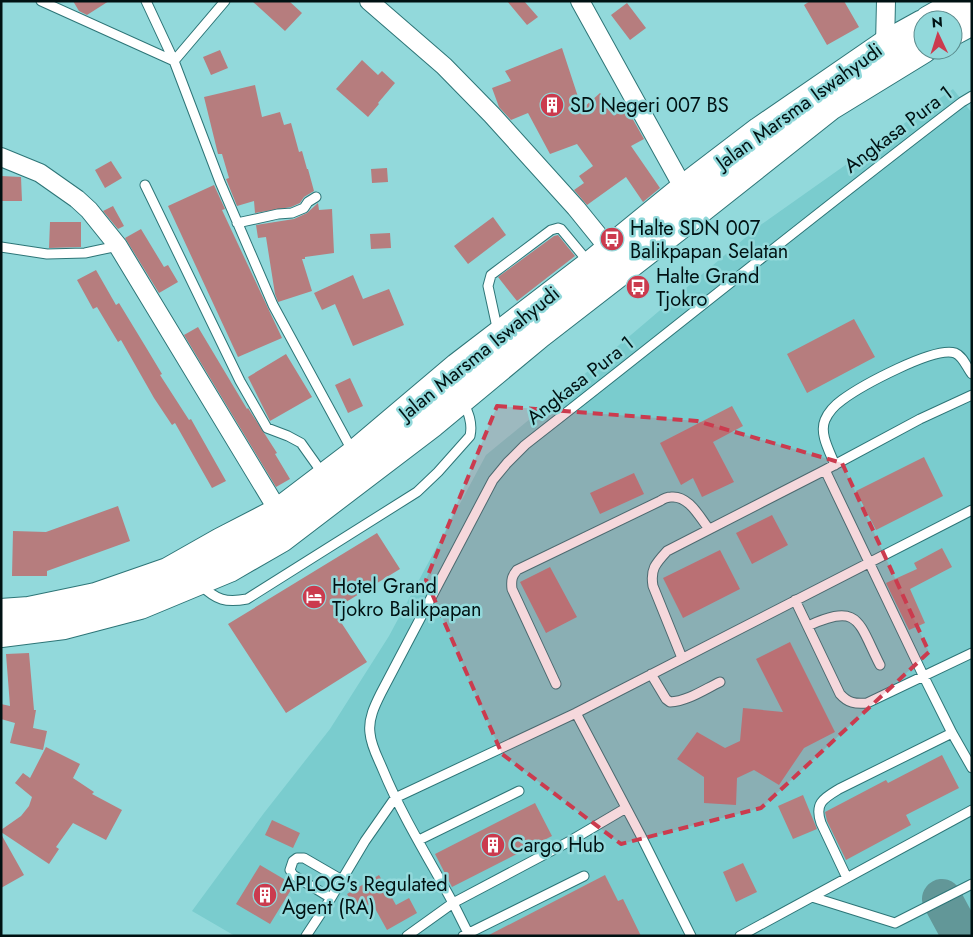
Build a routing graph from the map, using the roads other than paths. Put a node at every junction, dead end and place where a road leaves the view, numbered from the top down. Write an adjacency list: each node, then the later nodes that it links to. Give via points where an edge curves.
1 (41, 1): 10 (lane)
2 (146, 1): 10 (lane)
3 (226, 1): 10 (lane)
4 (369, 1): 19 (street, via 444,66 576,208)
5 (580, 1): 14 (street)
6 (886, 1): 8 (street)
7 (913, 30): 8 (highway, Jalan Marsma Iswahyudi)
8 (885, 45): 14 (highway, Jalan Marsma Iswahyudi, via 760,131)
9 (913, 55): 23 (highway, Jalan Marsma Iswahyudi, via 830,106)
10 (174, 62): 16 (lane)
11 (972, 96): 48 (lane, Angkasa Pura 1, via 840,194 532,439 493,480 374,708 370,733)
12 (1, 157): 17 (street, via 40,173 77,199)
13 (145, 185): 27 (lane, via 258,412 270,430 301,443)
14 (684, 189): 19 (highway, Jalan Marsma Iswahyudi)
15 (316, 197): 16 (lane, via 292,213)
16 (237, 223): 24 (lane, via 278,316)
17 (118, 246): 18 (lane, via 85,253 46,254); 29 (street)
18 (1, 247)
19 (600, 257): 20 (highway, Jalan Marsma Iswahyudi); 20 (lane, via 558,228 550,230 494,272 488,286)
20 (499, 335): 24 (highway, Jalan Marsma Iswahyudi)
21 (972, 374): 25 (lane, via 961,357 944,352 876,379 841,400 824,422 826,443)
22 (972, 394): 25 (lane)
23 (461, 398): 32 (highway, Jalan Marsma Iswahyudi, via 281,538); 32 (lane, via 469,413 470,436 417,492 246,599 231,602 212,596)
24 (354, 454): 27 (highway, Jalan Marsma Iswahyudi)
25 (835, 465): 26 (lane)
26 (825, 470): 30 (lane); 31 (lane)
27 (324, 476): 29 (highway, Jalan Marsma Iswahyudi)
28 (972, 510): 31 (lane)
29 (279, 512): 34 (highway, Jalan Marsma Iswahyudi, via 168,572 96,597 29,612)
30 (709, 529): 38 (lane, via 667,551 656,562 651,574); 43 (lane, via 691,505 671,497 513,574 512,589)
31 (870, 561): 33 (lane); 41 (lane)
32 (197, 582): 36 (highway, Jalan Marsma Iswahyudi, via 140,605 64,625)
33 (795, 600): 35 (lane); 38 (lane)
34 (1, 613)
35 (808, 626): 39 (lane, via 841,614 852,617); 41 (lane, via 845,700 867,703)
36 (1, 633)
37 (972, 653): 41 (lane)
38 (682, 658): 40 (lane)
39 (880, 664)
40 (651, 674): 42 (lane, via 670,702 678,702); 44 (lane)
41 (923, 675): 45 (lane)
42 (720, 682)
43 (556, 684)
44 (576, 713): 48 (lane); 49 (lane)
45 (952, 733): 46 (lane); 53 (lane, via 839,789 821,802 818,808 821,822)
46 (972, 768)
47 (519, 791): 51 (lane)
48 (394, 798): 51 (lane, Angkasa Pura 1); 54 (lane)
49 (626, 808): 58 (lane); 62 (lane)
50 (972, 810): 53 (lane)
51 (419, 840): 58 (lane, Angkasa Pura 1)
52 (584, 876): 59 (lane)
53 (847, 878): 56 (lane)
54 (342, 880): 57 (lane); 57 (lane, via 304,858 298,858 291,865 293,876)
55 (972, 884): 56 (lane, via 895,923)
56 (812, 897): 63 (lane)
57 (331, 898): 60 (lane)
58 (453, 903): 59 (lane, Angkasa Pura 1); 61 (lane)
59 (465, 934)
60 (306, 936)
61 (407, 936)
62 (691, 936)
63 (740, 936)

